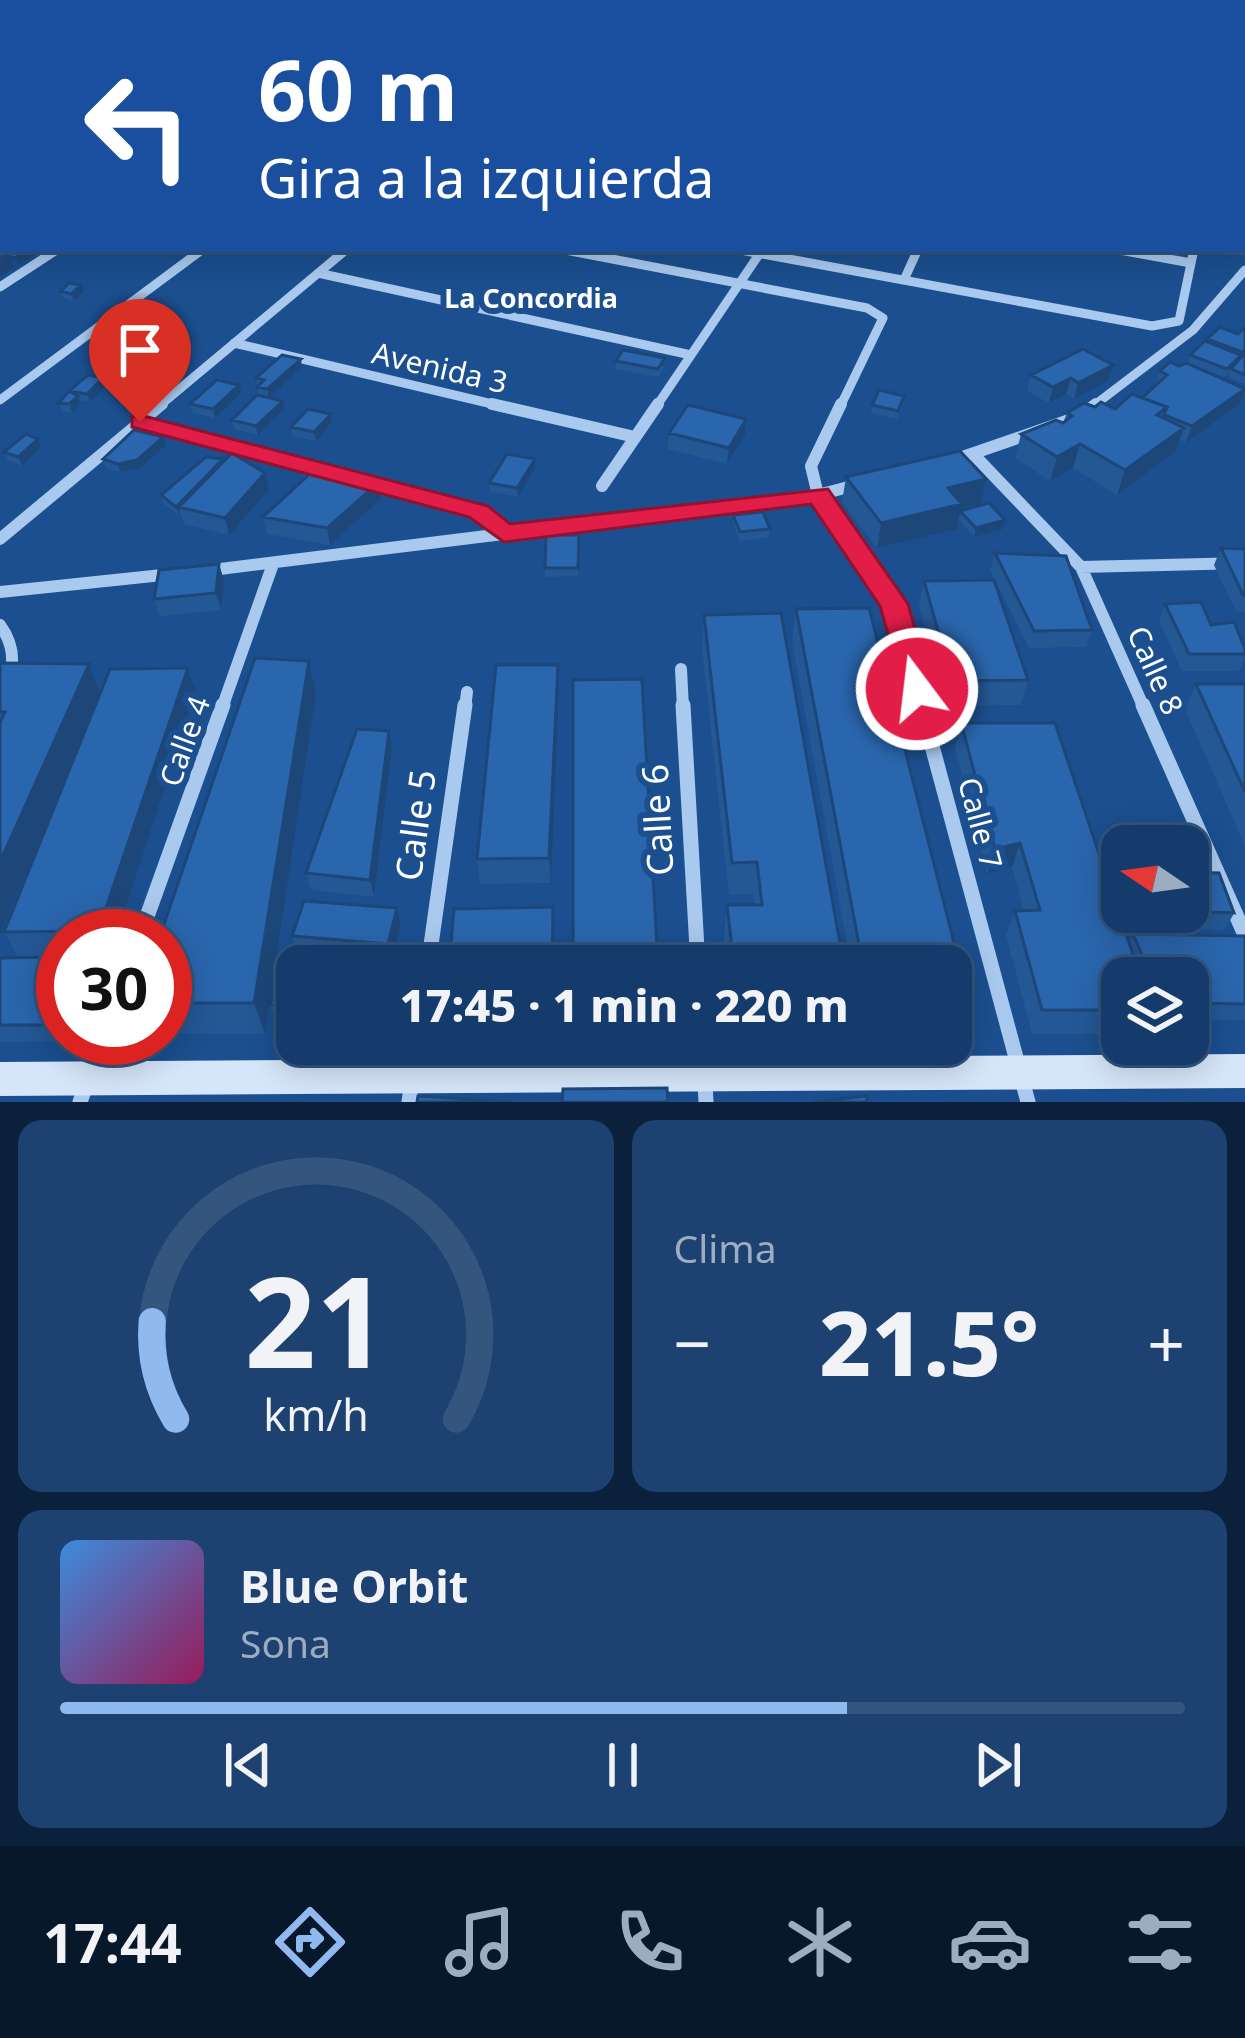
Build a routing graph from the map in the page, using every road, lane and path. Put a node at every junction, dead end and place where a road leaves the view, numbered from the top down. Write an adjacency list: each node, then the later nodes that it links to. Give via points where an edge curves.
1 (53, 252): 15 (street)
2 (199, 252): 18 (street)
3 (343, 252): 12 (street)
4 (576, 252): 14 (street)
5 (760, 252): 14 (street)
6 (766, 252): 13 (street)
7 (917, 252): 13 (street)
8 (1130, 252): 10 (street)
9 (1193, 252): 10 (street)
10 (1191, 263): 13 (street, via 1179,321 1153,326)
11 (1245, 270): 21 (street, via 1193,330 1078,417)
12 (318, 273): 16 (street); 17 (street)
13 (904, 280)
14 (740, 283): 17 (street); 25 (street, via 883,318 811,466)
15 (0, 286)
16 (234, 344): 19 (street); 20 (street, Avenida 3)
17 (691, 355): 20 (street)
18 (0, 400)
19 (140, 422): 26 (street, via 478,512); 27 (street)
20 (635, 437): 24 (street)
21 (974, 455): 22 (street); 30 (street, Calle 8)
22 (929, 466)
23 (863, 483): 25 (street)
24 (602, 485)
25 (818, 495): 26 (street); 44 (street, Calle 7, via 894,604)
26 (504, 534): 29 (street)
27 (0, 539)
28 (1245, 563): 30 (street)
29 (273, 564): 31 (street); 36 (street, Calle 4)
30 (1081, 567): 37 (street, Calle 8)
31 (0, 592)
32 (0, 625): 35 (street, via 15,672)
33 (681, 669): 39 (street, Calle 6)
34 (467, 692): 38 (street, Calle 5)
35 (0, 701)
36 (150, 909)
37 (1245, 935)
38 (431, 945)
39 (697, 945)
40 (1245, 1071): 44 (street)
41 (413, 1074): 42 (street); 45 (street)
42 (705, 1074): 44 (street)
43 (0, 1079): 45 (street)
44 (1025, 1087)
45 (84, 1090)

